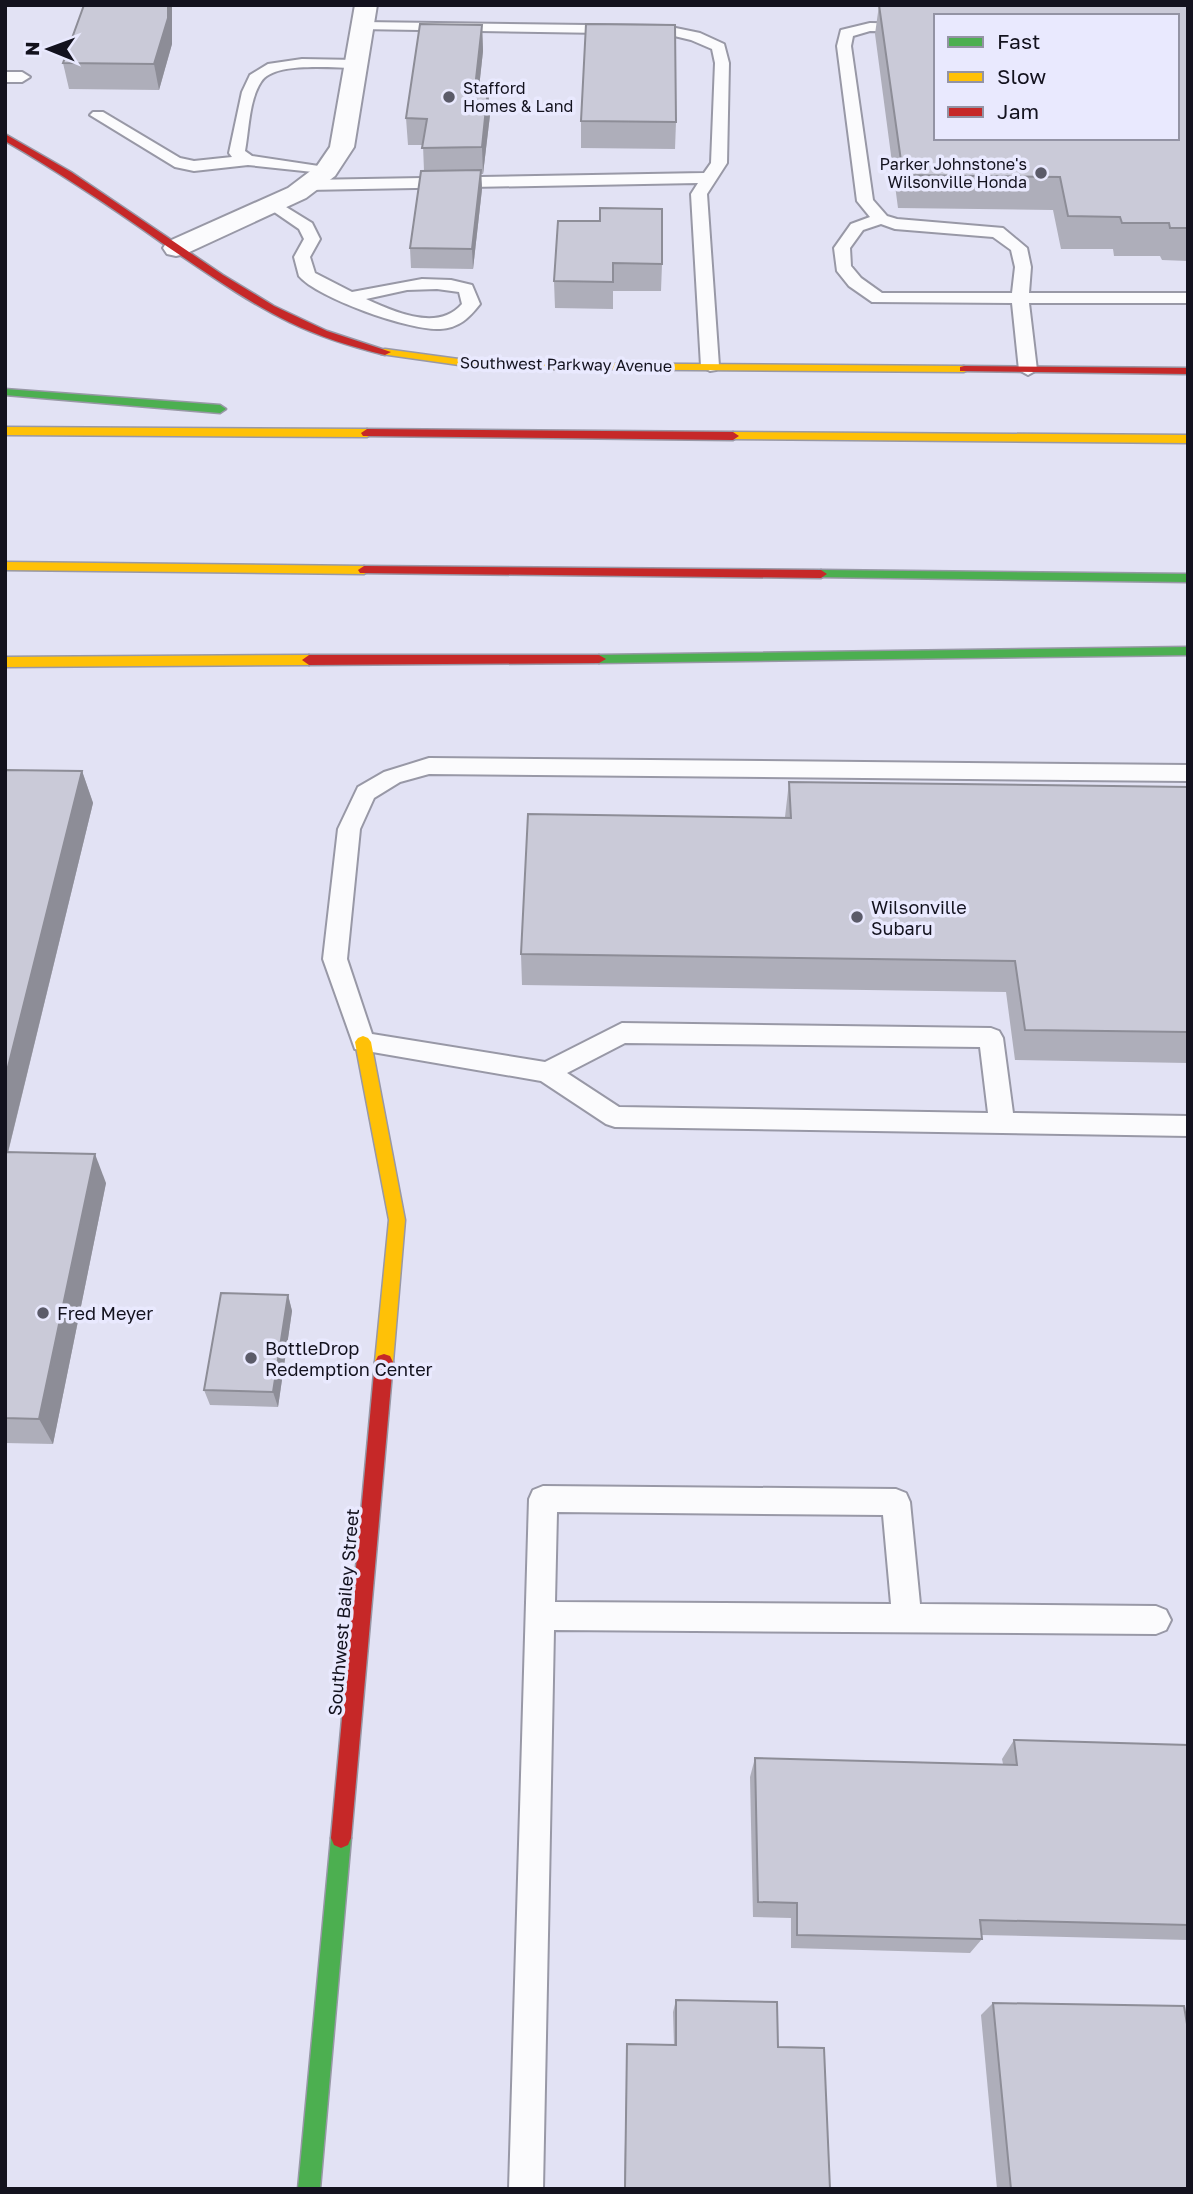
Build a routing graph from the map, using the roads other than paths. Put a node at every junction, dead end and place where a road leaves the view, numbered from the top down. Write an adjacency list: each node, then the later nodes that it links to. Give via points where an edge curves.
1 (365, 16): 3 (street); 10 (lane, via 666,30 719,47 719,163)
2 (934, 28): 12 (lane, via 870,27 846,33 844,47 865,201)
3 (356, 64): 8 (lane, via 285,64 265,69 254,78 237,153); 9 (street, via 342,147)
4 (5, 77): 5 (lane)
5 (22, 77)
6 (98, 116): 8 (lane, via 174,162 194,166)
7 (5, 137): 13 (main road, Southwest Parkway Avenue, via 57,166)
8 (248, 160): 9 (lane)
9 (317, 178): 10 (lane); 11 (street)
10 (709, 178): 17 (lane, via 699,194)
11 (273, 204): 13 (street); 16 (lane, via 306,226 312,239 302,257 307,275)
12 (881, 219): 14 (lane, via 895,225 997,232 1019,248 1023,267); 14 (lane, via 857,227 842,248 843,267 878,298)
13 (176, 248): 17 (main road, Southwest Parkway Avenue, via 305,329 388,354 516,365)
14 (1020, 297): 15 (lane); 18 (lane)
15 (1188, 298)
16 (349, 299): 16 (lane, via 400,319 428,323 452,322 467,315 471,304 466,289 449,283 403,284)
17 (710, 366): 18 (main road, Southwest Parkway Avenue)
18 (1028, 370): 19 (main road, Southwest Parkway Avenue)
19 (1188, 371)
20 (5, 392): 21 (main road)
21 (238, 411)
22 (307, 416): 24 (main road)
23 (5, 431): 24 (main road)
24 (526, 434): 25 (main road)
25 (1188, 439)
26 (5, 566): 27 (main road)
27 (1188, 578)
28 (1188, 651): 29 (main road)
29 (5, 662)
30 (1188, 773): 31 (lane, via 429,766 392,777 366,793 349,829 334,959)
31 (363, 1042): 32 (lane); 38 (main road, Southwest Bailey Street, via 397,1220)
32 (547, 1072): 33 (lane, via 615,1117); 33 (lane, via 622,1033 990,1038)
33 (1002, 1123): 34 (lane)
34 (1188, 1126)
35 (540, 1616): 36 (lane); 36 (lane, via 543,1499 896,1502); 39 (lane)
36 (907, 1618): 37 (lane)
37 (1156, 1620)
38 (309, 2189)
39 (526, 2189)

